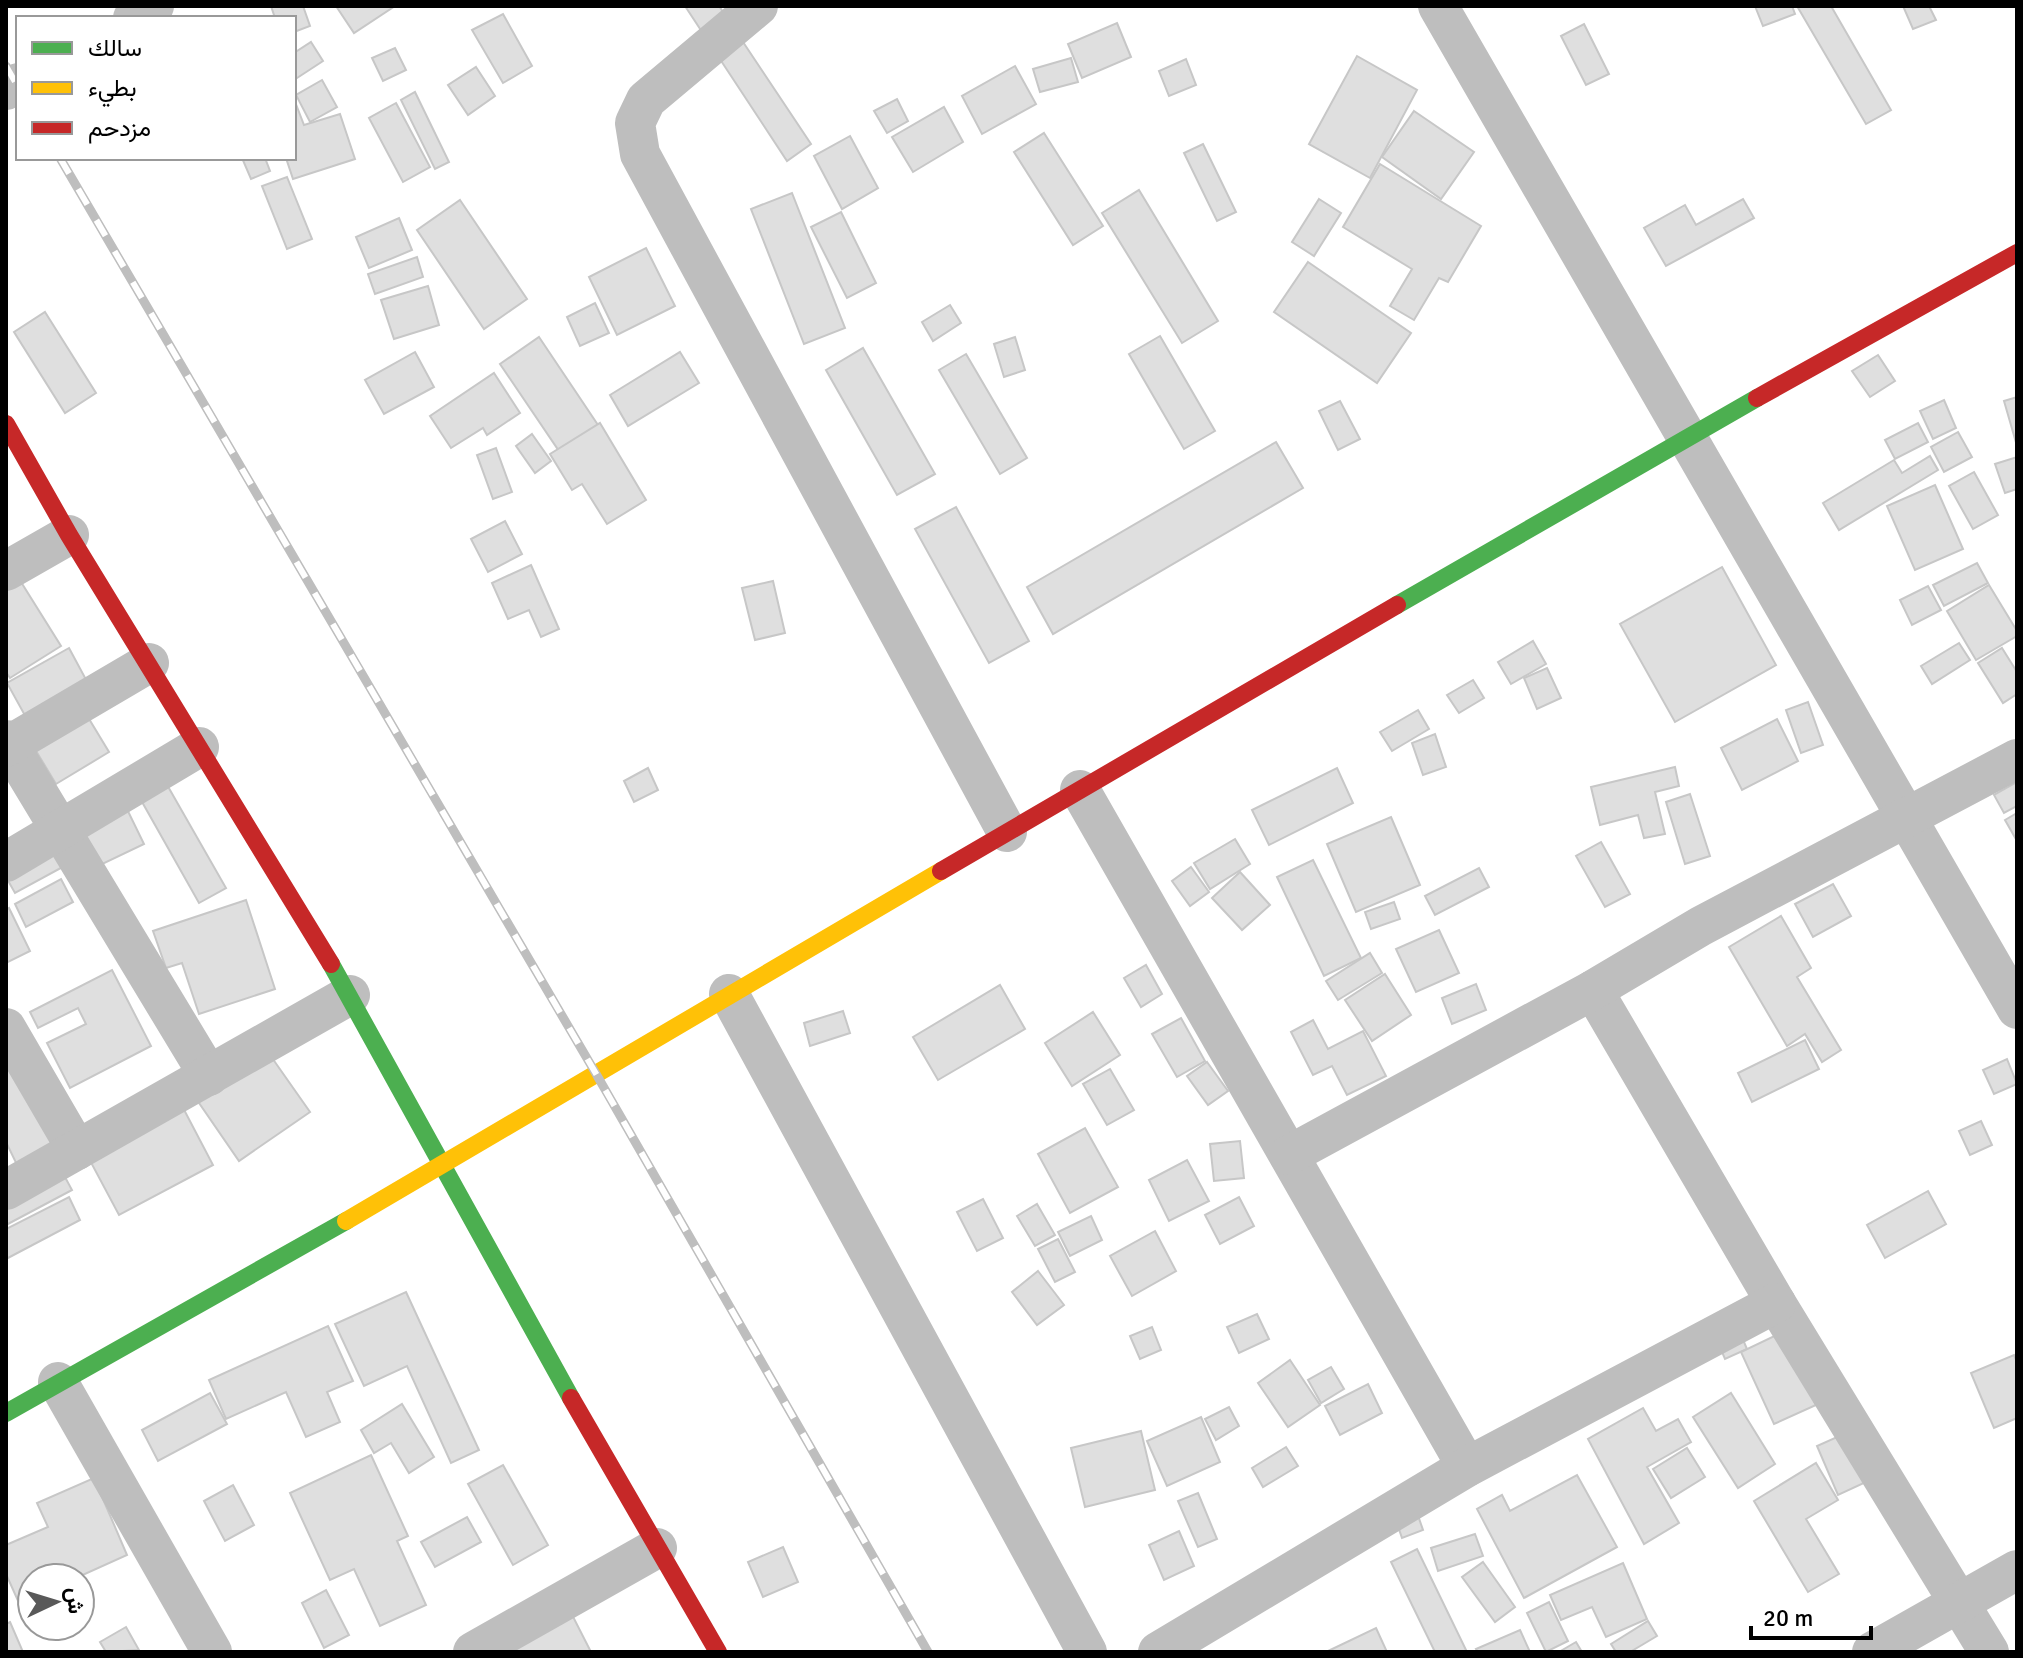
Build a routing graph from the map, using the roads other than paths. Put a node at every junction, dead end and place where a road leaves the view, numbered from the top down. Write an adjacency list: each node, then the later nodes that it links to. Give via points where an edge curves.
1 (154, 6): 4 (street)
2 (758, 6): 17 (street, via 646,100 635,123 640,154)
3 (1438, 6): 7 (street)
4 (136, 16)
5 (2017, 253): 7 (street)
6 (6, 424): 8 (street)
7 (1687, 437): 14 (street); 15 (street)
8 (69, 535): 9 (street); 10 (street)
9 (6, 571)
10 (149, 663): 11 (street); 12 (street)
11 (7, 744): 16 (street)
12 (199, 747): 16 (street); 21 (street)
13 (2017, 759): 15 (street)
14 (1080, 790): 17 (street); 26 (street)
15 (1907, 819): 19 (street, via 1701,926); 22 (street)
16 (60, 829): 18 (street); 24 (street)
17 (1007, 832): 20 (street)
18 (6, 862)
19 (1593, 990): 26 (street); 29 (street)
20 (729, 994): 27 (street); 39 (street)
21 (350, 995): 24 (street); 27 (street)
22 (2017, 1009)
23 (11, 1046): 25 (street)
24 (209, 1076): 25 (street)
25 (77, 1150): 28 (street)
26 (1289, 1155): 32 (street)
27 (444, 1165): 30 (street); 33 (street)
28 (6, 1190)
29 (1776, 1303): 32 (street); 35 (street)
30 (58, 1382): 31 (street); 36 (street)
31 (6, 1413)
32 (1467, 1467): 40 (street)
33 (657, 1548): 37 (street); 38 (street)
34 (2017, 1570): 35 (street)
35 (1961, 1603): 41 (street); 42 (street)
36 (212, 1652)
37 (473, 1652)
38 (718, 1652)
39 (1087, 1652)
40 (1158, 1652)
41 (1872, 1652)
42 (1989, 1652)

